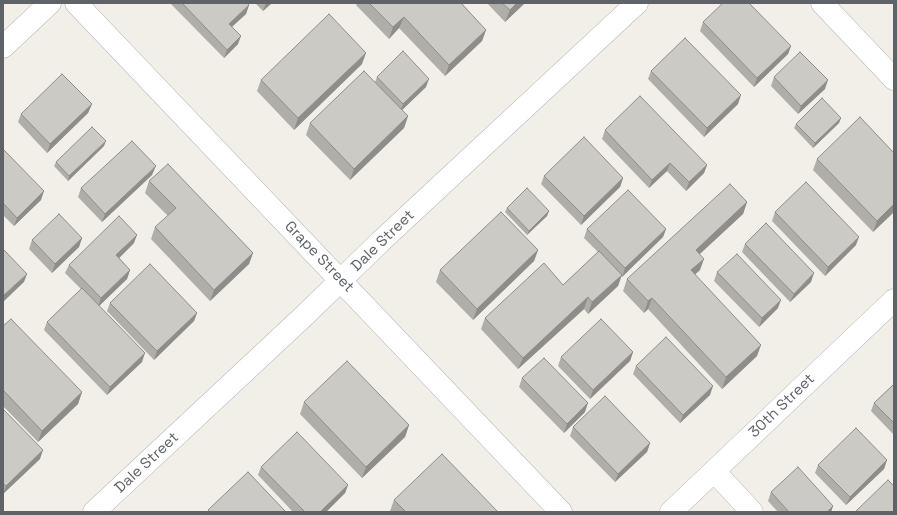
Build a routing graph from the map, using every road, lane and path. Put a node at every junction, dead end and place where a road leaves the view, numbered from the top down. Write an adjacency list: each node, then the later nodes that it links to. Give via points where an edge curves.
1 (50, 3): 5 (street)
2 (76, 3): 7 (street, Grape Street)
3 (637, 3): 7 (street, Dale Street)
4 (822, 3): 6 (street)
5 (3, 47)
6 (894, 79)
7 (341, 280): 10 (street, Dale Street); 11 (street, Grape Street)
8 (894, 300): 9 (street, 30th Street)
9 (714, 471): 12 (street, 30th Street); 13 (street)
10 (94, 512)
11 (561, 512)
12 (671, 512)
13 (752, 512)

